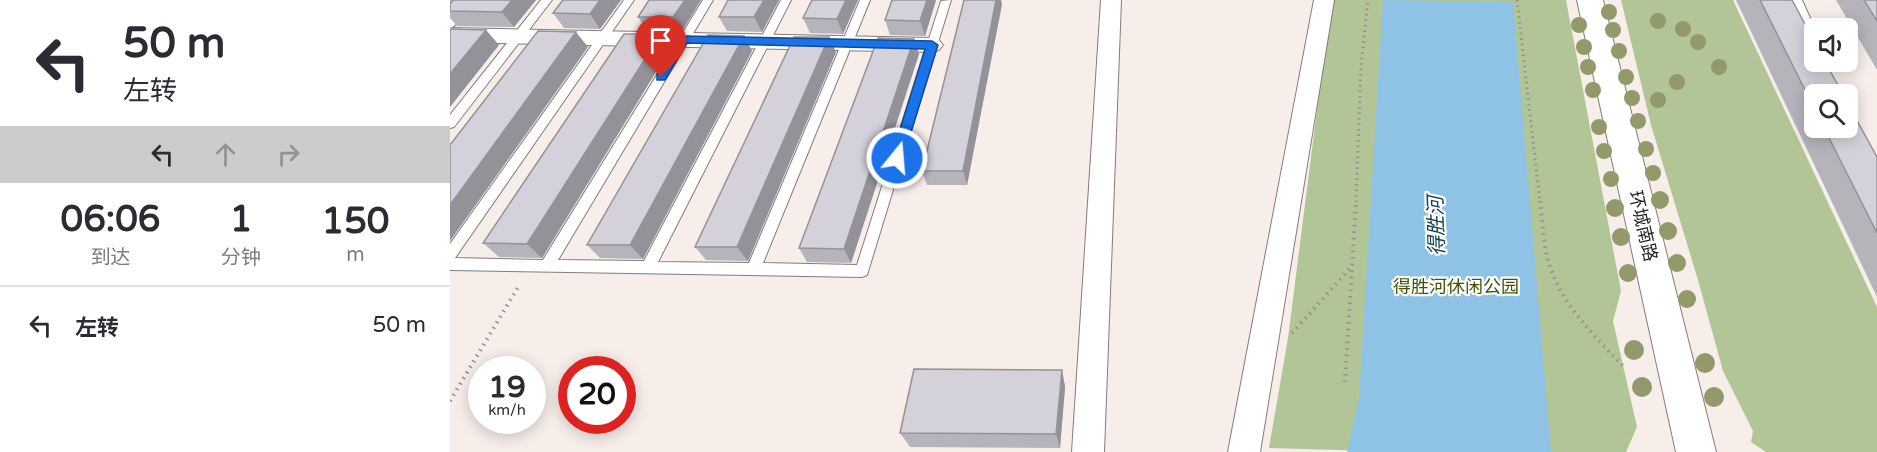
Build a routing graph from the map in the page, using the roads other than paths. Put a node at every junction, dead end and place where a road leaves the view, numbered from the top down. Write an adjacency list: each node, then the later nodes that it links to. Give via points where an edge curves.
1 (471, 0): 13 (lane)
2 (547, 0): 14 (lane)
3 (629, 0): 15 (lane)
4 (708, 0): 16 (lane)
5 (786, 0): 17 (lane)
6 (865, 0): 18 (lane)
7 (1111, 0): 28 (street)
8 (1324, 0): 29 (street)
9 (1590, 0): 30 (main road, 环城南路)
10 (1797, 0): 12 (lane)
11 (946, 1): 19 (lane)
12 (1805, 18)
13 (451, 34): 14 (street)
14 (519, 36): 15 (street); 21 (lane)
15 (603, 38): 16 (street); 23 (lane)
16 (684, 40): 17 (street); 25 (lane)
17 (764, 41): 18 (street); 26 (lane)
18 (847, 43): 19 (street); 27 (lane)
19 (932, 45): 27 (lane, via 862,271)
20 (450, 106): 21 (lane)
21 (464, 106): 22 (lane)
22 (450, 124)
23 (450, 255)
24 (450, 264): 25 (lane)
25 (547, 266): 26 (lane)
26 (648, 267): 27 (lane)
27 (754, 269)
28 (1088, 452)
29 (1244, 452)
30 (1696, 452)

